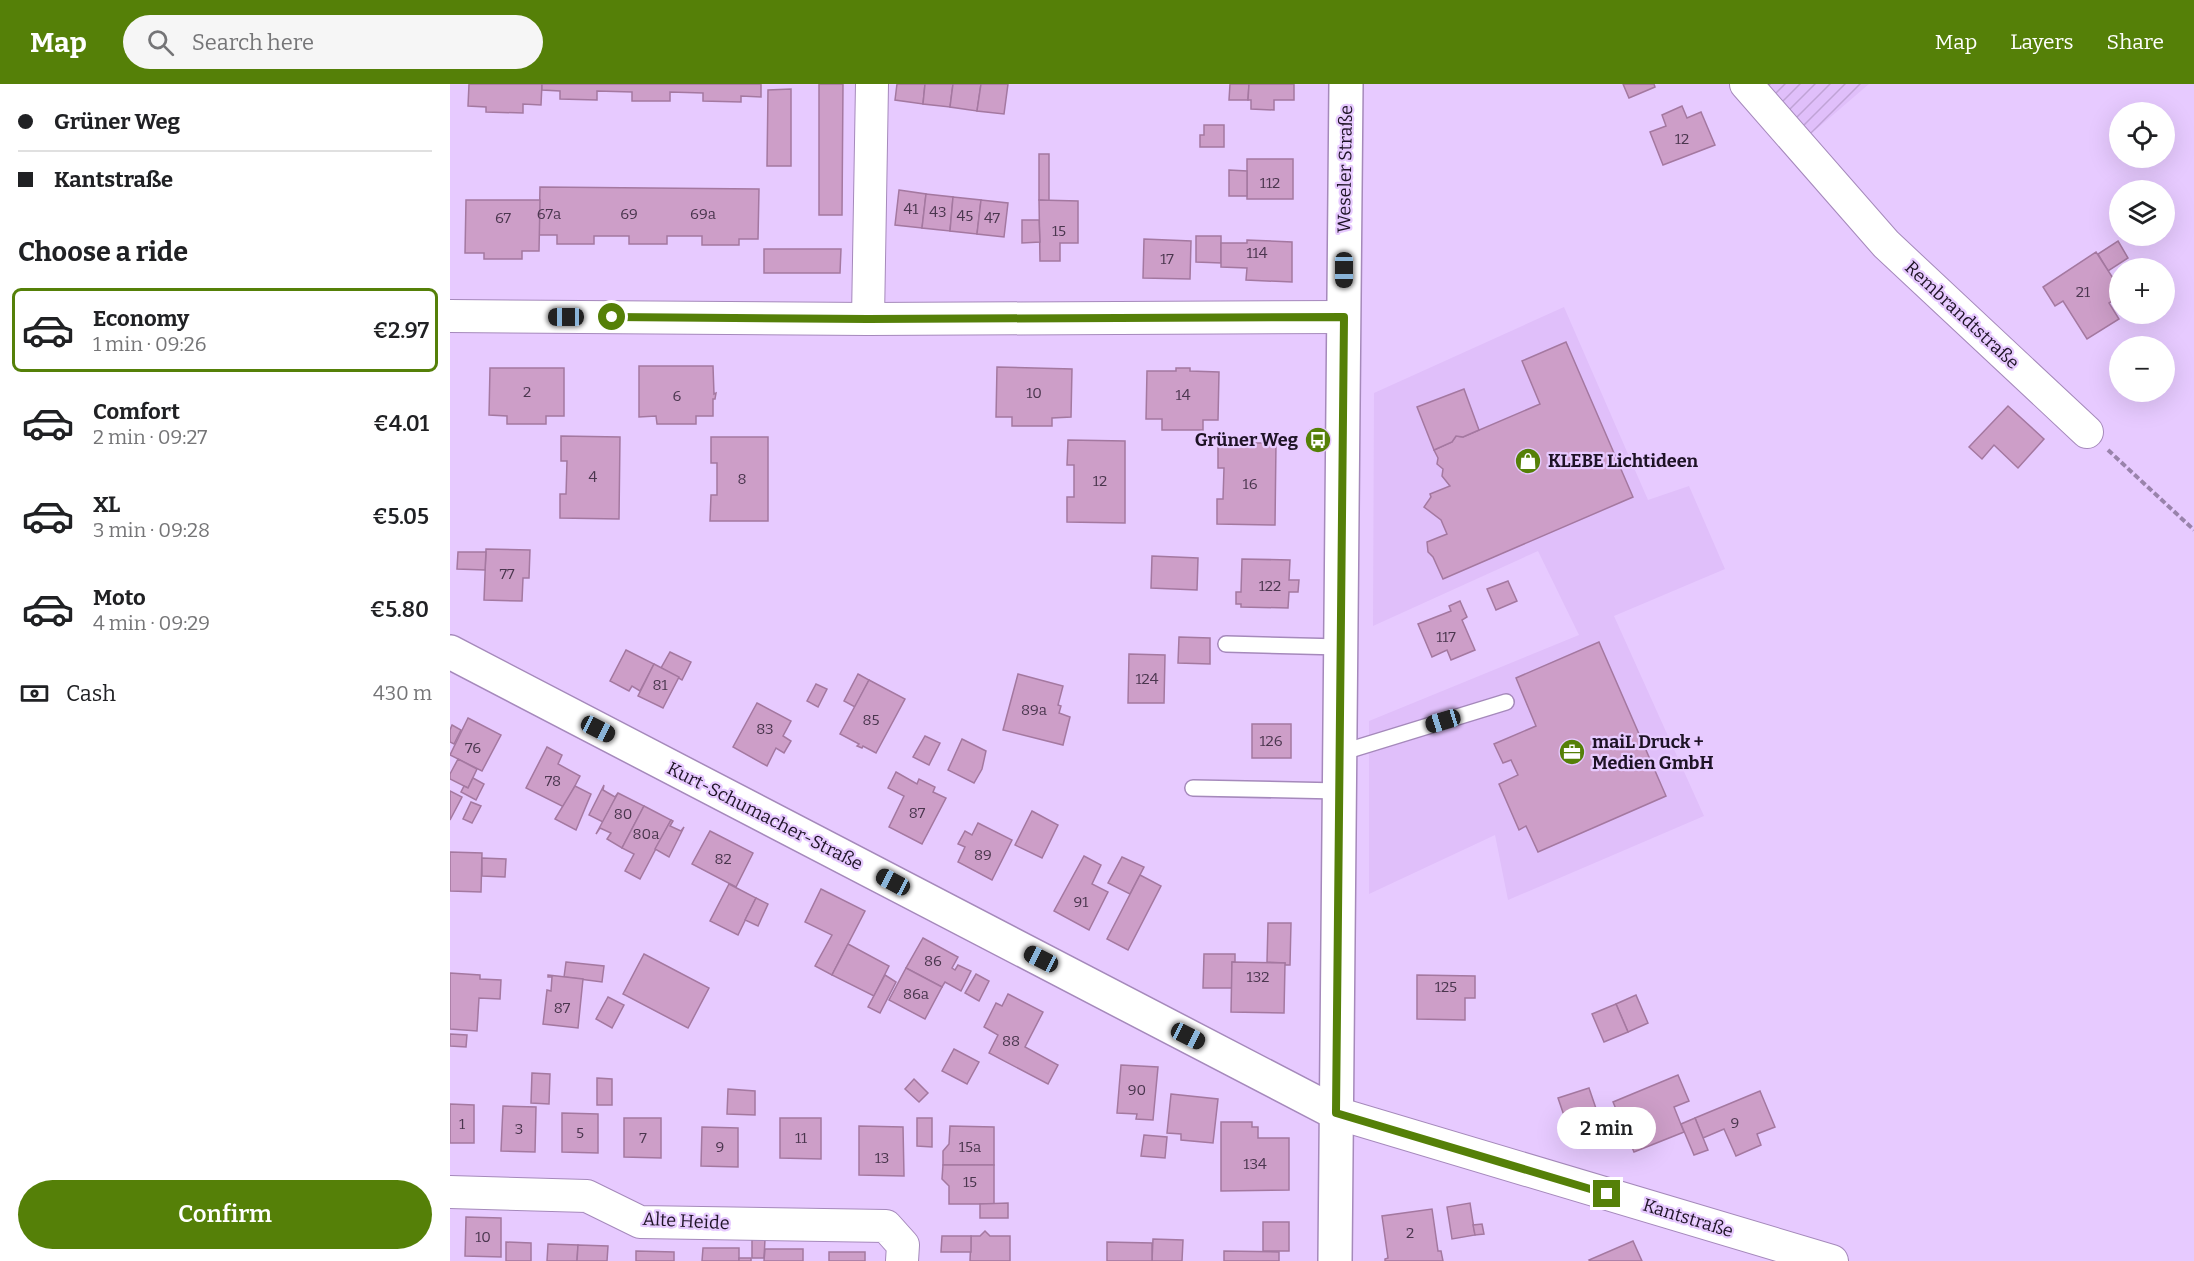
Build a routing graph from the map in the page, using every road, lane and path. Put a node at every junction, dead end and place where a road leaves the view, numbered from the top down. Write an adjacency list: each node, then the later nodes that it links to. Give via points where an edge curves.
1 (872, 84): 6 (street)
2 (1346, 84): 5 (street, Weseler Straße)
3 (1746, 84): 7 (street, Rembrandtstraße, via 1886,244)
4 (450, 316): 6 (street)
5 (1344, 317): 6 (street); 10 (street, Weseler Straße)
6 (868, 319)
7 (2087, 432): 8 (path)
8 (2194, 530)
9 (1226, 644): 10 (lane)
10 (1341, 647): 13 (street, Weseler Straße)
11 (450, 652): 16 (street, Kurt-Schumacher-Straße)
12 (1506, 702): 13 (lane)
13 (1340, 753): 15 (street, Weseler Straße)
14 (1193, 788): 15 (lane)
15 (1339, 790): 16 (street, Weseler Straße)
16 (1336, 1113): 19 (street, Weseler Straße); 20 (street, Kantstraße)
17 (450, 1192): 18 (street, Alte Heide, via 587,1196 640,1222 886,1226 903,1245)
18 (902, 1261)
19 (1335, 1261)
20 (1832, 1261)

